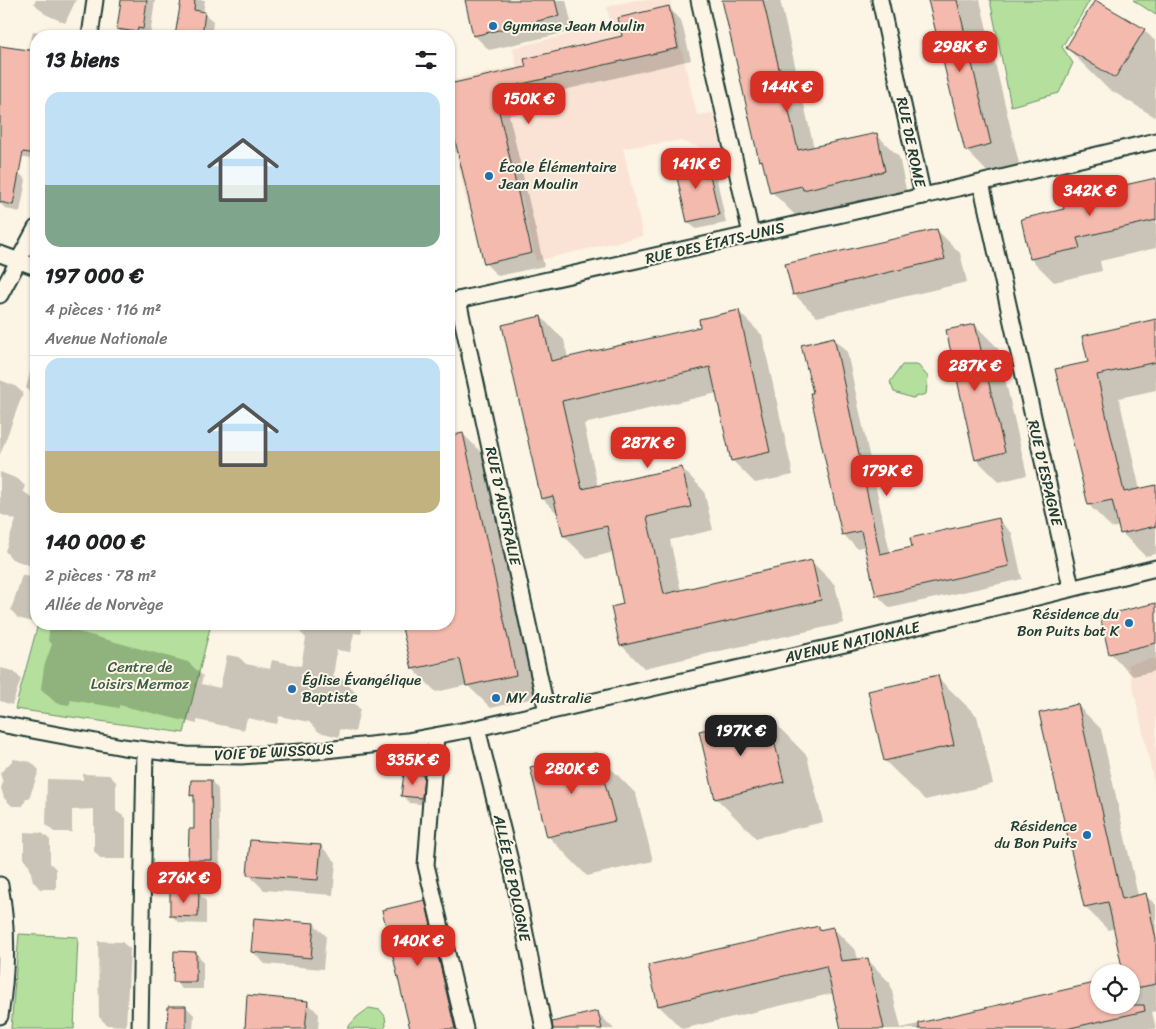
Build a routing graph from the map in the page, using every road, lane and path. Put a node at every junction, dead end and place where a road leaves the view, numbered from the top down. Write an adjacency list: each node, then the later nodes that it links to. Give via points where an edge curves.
1 (95, 0): 4 (street)
2 (699, 0): 8 (street)
3 (880, 0): 7 (street, RUE DE ROME)
4 (91, 30)
5 (1156, 141): 6 (street, RUE DES ÉTATS-UNIS)
6 (981, 183): 7 (street, RUE DES ÉTATS-UNIS); 17 (street, RUE D'ESPAGNE)
7 (923, 196): 8 (street, RUE DES ÉTATS-UNIS)
8 (751, 234): 14 (street, RUE DES ÉTATS-UNIS)
9 (30, 239): 11 (street)
10 (0, 254): 11 (street)
11 (18, 260): 12 (street); 13 (street)
12 (30, 265)
13 (0, 295)
14 (455, 301)
15 (455, 310): 18 (street, RUE D'AUSTRALIE)
16 (1156, 568): 17 (street, AVENUE NATIONALE)
17 (1071, 587): 18 (street, AVENUE NATIONALE, via 1002,607)
18 (547, 712): 20 (street, VOIE DE WISSOUS)
19 (0, 724): 22 (street, VOIE DE WISSOUS)
20 (477, 728): 21 (street, VOIE DE WISSOUS); 27 (street, ALLÉE DE POLOGNE, via 513,873)
21 (436, 736): 22 (street, VOIE DE WISSOUS, via 347,748 241,756); 26 (street, via 426,865)
22 (145, 750): 25 (street)
23 (0, 885): 24 (street, via 6,950)
24 (0, 1016)
25 (140, 1029)
26 (465, 1029)
27 (544, 1029)

